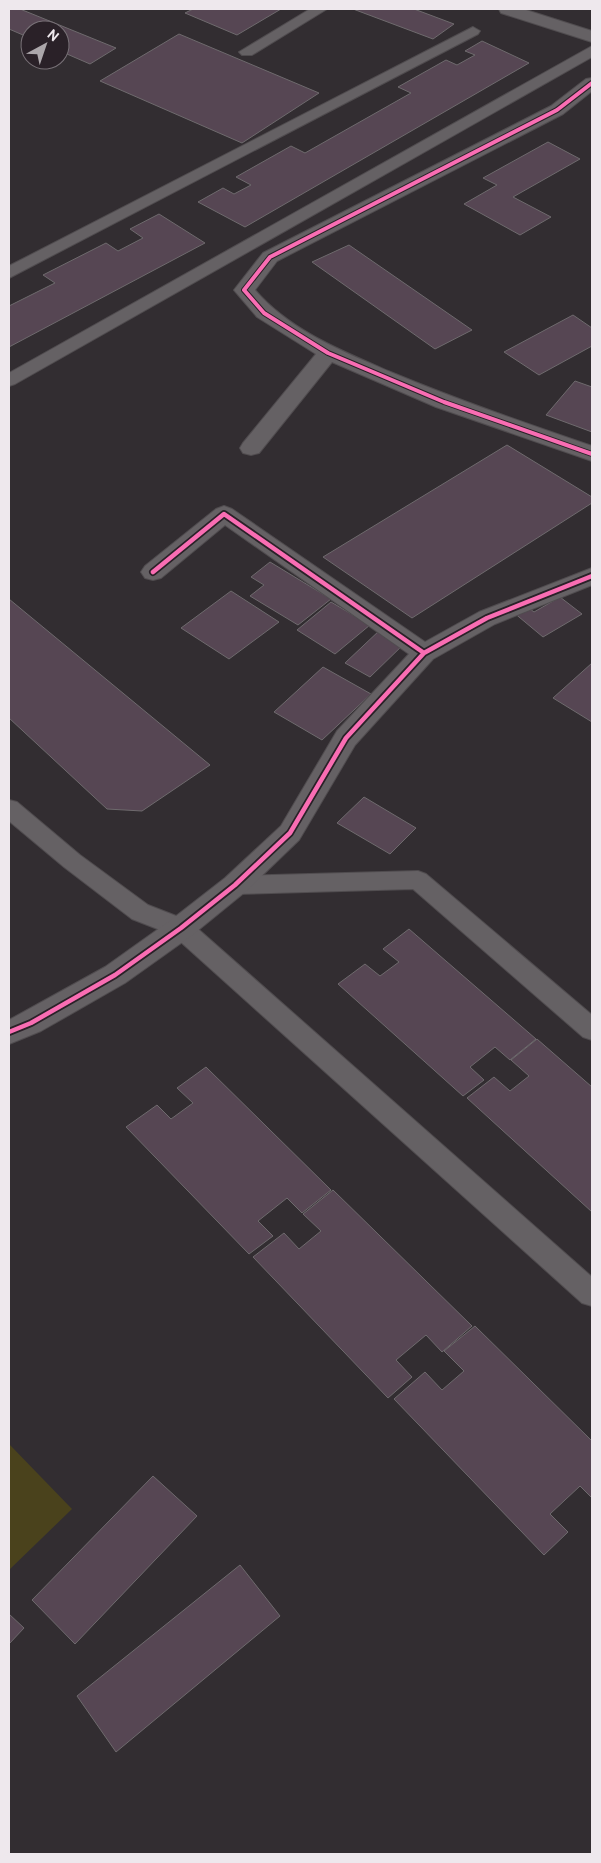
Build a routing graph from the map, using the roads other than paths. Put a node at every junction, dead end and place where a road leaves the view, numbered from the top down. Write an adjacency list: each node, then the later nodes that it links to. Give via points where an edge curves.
1 (320, 9): 6 (lane)
2 (507, 9): 4 (street)
3 (472, 31): 8 (lane)
4 (592, 37)
5 (592, 51): 10 (lane)
6 (247, 52)
7 (592, 83): 9 (street, via 557,110 270,257 244,290 264,313)
8 (9, 273)
9 (328, 353): 11 (street); 12 (street, via 444,402)
10 (9, 380)
11 (251, 448)
12 (592, 454)
13 (153, 572): 15 (street, via 224,514)
14 (592, 576): 15 (street, via 487,618)
15 (424, 653): 17 (street, via 346,738 290,833)
16 (9, 808): 18 (lane, via 140,912)
17 (235, 885): 18 (street); 19 (lane, via 418,880)
18 (181, 928): 20 (street, via 115,975); 21 (lane)
19 (592, 1030)
20 (9, 1032)
21 (592, 1294)

